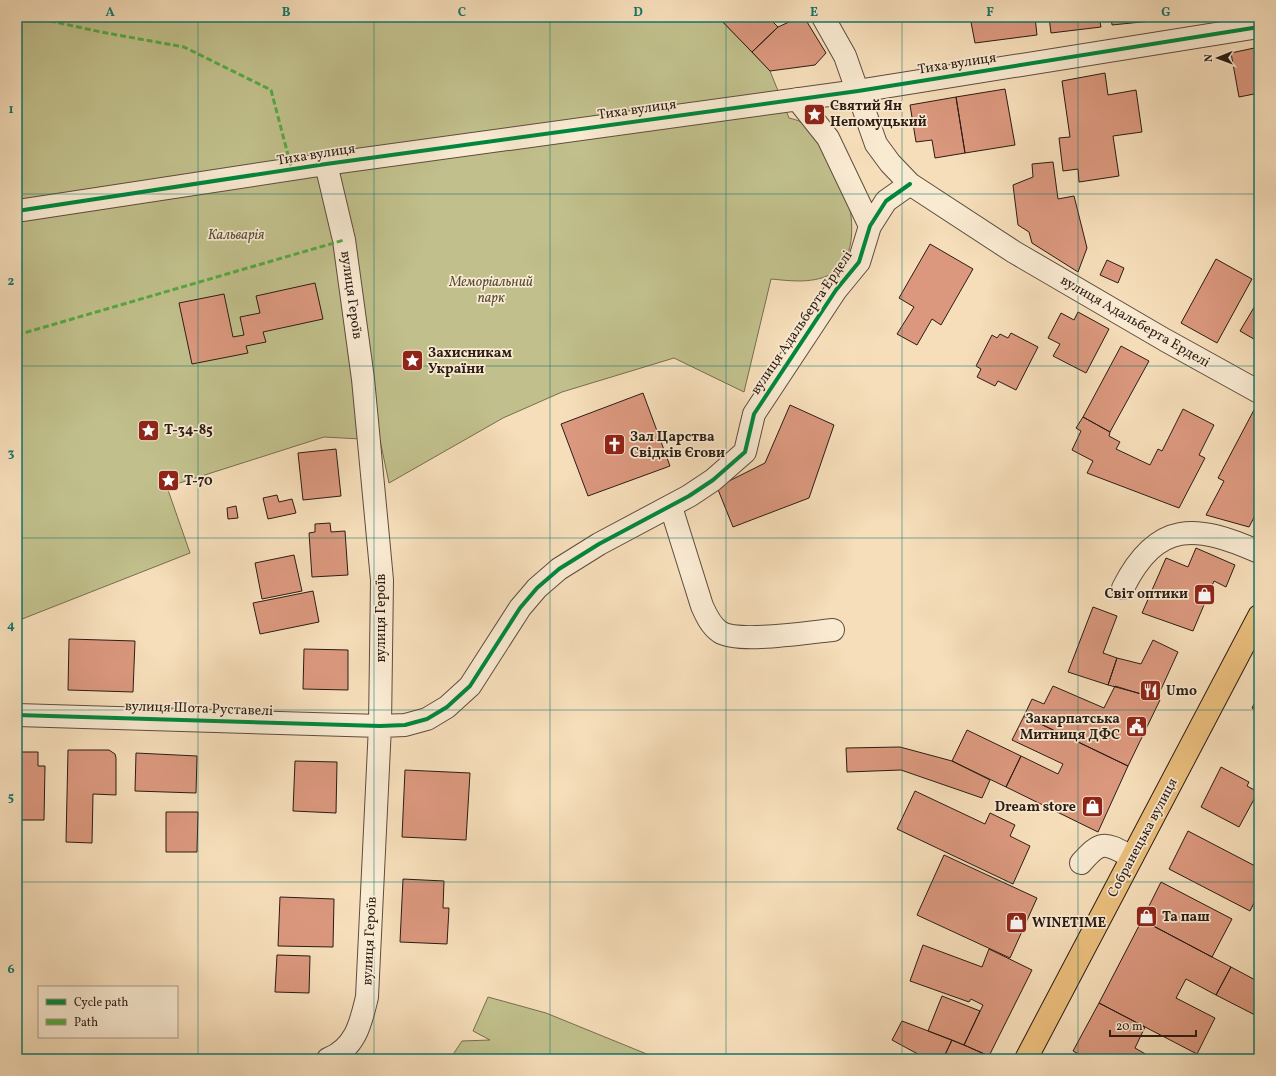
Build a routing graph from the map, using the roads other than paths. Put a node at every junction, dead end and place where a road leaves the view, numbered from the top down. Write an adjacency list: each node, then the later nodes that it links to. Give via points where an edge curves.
1 (823, 17): 3 (street, via 845,56)
2 (1259, 27): 3 (street, Тиха вулиця)
3 (858, 91): 4 (street, Тиха вулиця); 6 (street, via 876,144)
4 (797, 99): 5 (street, Тиха вулиця); 8 (street, via 828,138)
5 (326, 164): 7 (street, Тиха вулиця); 16 (street, вулиця Героїв, via 344,240 369,433 382,580)
6 (910, 184): 8 (street, вулиця Адальберта Ерделі, via 886,201); 9 (street, вулиця Адальберта Ерделі, via 1014,252)
7 (17, 212)
8 (870, 226): 10 (street, вулиця Адальберта Ерделі, via 859,262 836,290 754,414 745,452 713,480)
9 (1259, 392)
10 (671, 507): 14 (street, via 702,606 709,620 719,631 733,636 768,636); 16 (street, вулиця Адальберта Ерделі, via 599,544 558,569 520,608 470,686 447,707 420,721 405,725)
11 (1259, 552): 12 (street, via 1224,538 1198,532 1177,534 1148,551 1133,568)
12 (1123, 588)
13 (1259, 618): 17 (main road, Собранецька вулиця)
14 (833, 630)
15 (17, 714): 16 (street, вулиця Шота Руставелі)
16 (380, 726): 19 (street, вулиця Героїв, via 367,997 359,1030 338,1055)
17 (1132, 857): 18 (street, via 1112,846 1103,845 1094,849); 20 (main road, Собранецька вулиця)
18 (1081, 864)
19 (328, 1059)
20 (1026, 1059)

